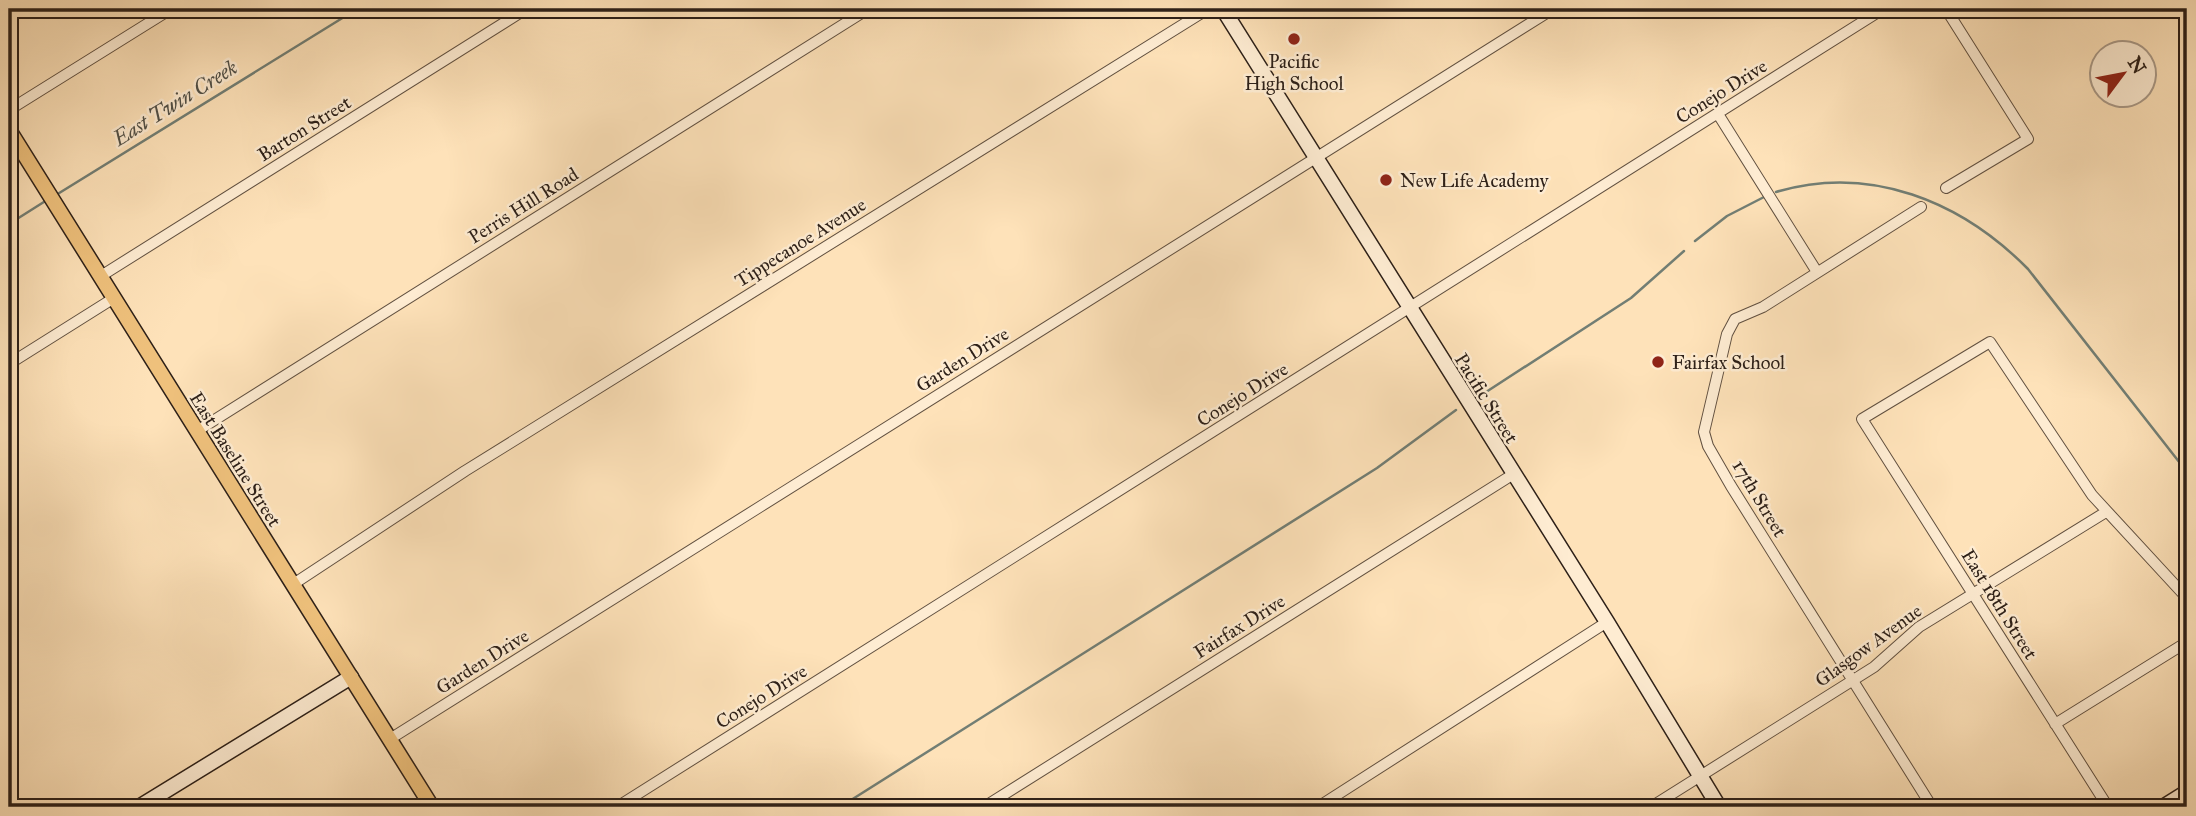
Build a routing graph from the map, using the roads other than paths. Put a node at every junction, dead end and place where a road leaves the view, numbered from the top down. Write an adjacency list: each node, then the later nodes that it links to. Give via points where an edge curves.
1 (171, 9): 9 (street)
2 (526, 9): 18 (street, Barton Street)
3 (868, 9): 22 (street, Perris Hill Road)
4 (1208, 9): 25 (street, Tippecanoe Avenue, via 465,471)
5 (1223, 9): 13 (street, Pacific Street)
6 (1553, 9): 13 (street, Garden Drive)
7 (1883, 9): 10 (street, Conejo Drive)
8 (1946, 9): 15 (street, via 2028,139)
9 (9, 110)
10 (1717, 114): 17 (street); 20 (street, Conejo Drive)
11 (9, 130): 12 (main road, East Baseline Street)
12 (22, 151): 14 (street); 18 (main road, East Baseline Street)
13 (1315, 157): 20 (street, Pacific Street); 33 (street, Garden Drive)
14 (9, 160)
15 (1946, 188)
16 (1921, 207): 17 (street)
17 (1816, 272): 31 (street, 17th Street, via 1763,307 1735,319 1727,334 1704,432 1708,446)
18 (101, 276): 19 (main road, East Baseline Street)
19 (114, 298): 21 (street); 22 (main road, East Baseline Street)
20 (1410, 310): 23 (street, Pacific Street); 38 (street, Conejo Drive)
21 (9, 363)
22 (197, 431): 25 (main road, East Baseline Street)
23 (1512, 475): 28 (street, Pacific Street); 39 (street, Fairfax Drive)
24 (2106, 512): 26 (street, Glasgow Avenue); 26 (street, East 18th Street, via 1990,342 1862,419); 27 (street)
25 (292, 585): 30 (main road, East Baseline Street)
26 (1973, 594): 31 (street, Glasgow Avenue, via 1919,627); 32 (street, East 18th Street)
27 (2187, 598)
28 (1607, 622): 34 (street, Pacific Street); 40 (street)
29 (2187, 642): 32 (street)
30 (351, 677): 33 (main road, East Baseline Street); 36 (street)
31 (1852, 681): 34 (street, Glasgow Avenue); 43 (street, 17th Street)
32 (2055, 723): 44 (street, East 18th Street)
33 (390, 739): 37 (main road, East Baseline Street)
34 (1700, 776): 41 (street, Glasgow Avenue); 42 (street, Pacific Street)
35 (2187, 792): 45 (street)
36 (139, 807)
37 (432, 807)
38 (617, 807)
39 (984, 807)
40 (1318, 807)
41 (1651, 807)
42 (1719, 807)
43 (1932, 807)
44 (2108, 807)
45 (2163, 807)

